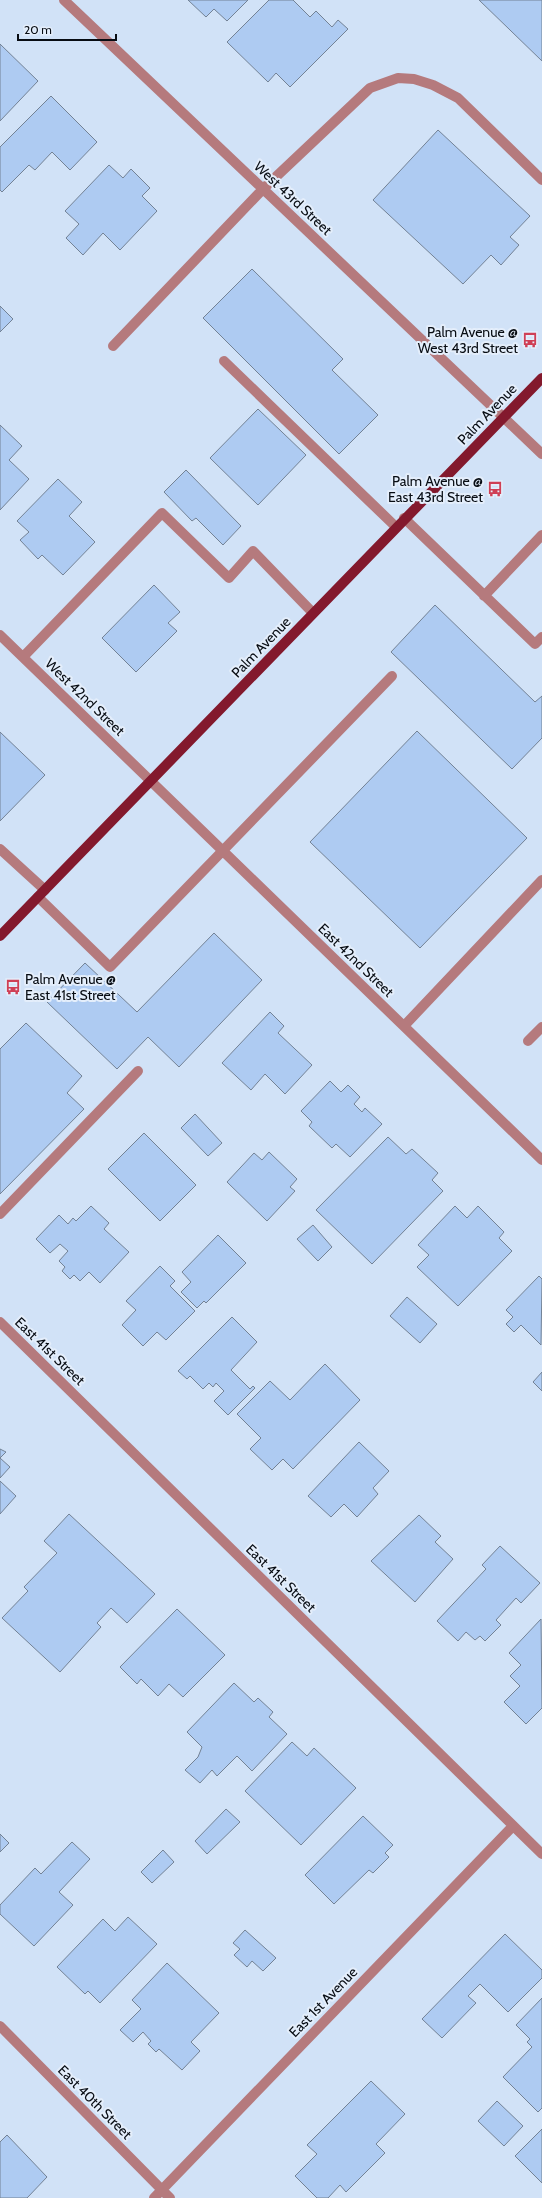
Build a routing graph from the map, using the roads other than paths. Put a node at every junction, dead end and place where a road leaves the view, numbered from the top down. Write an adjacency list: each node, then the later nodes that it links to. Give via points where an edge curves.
1 (64, 0): 3 (street, West 43rd Street)
2 (542, 180): 3 (street, via 458,98 433,85 414,79 398,78 370,88)
3 (263, 189): 4 (street); 7 (street, West 43rd Street)
4 (113, 346)
5 (224, 361): 10 (street)
6 (542, 378): 7 (main road, Palm Avenue)
7 (504, 417): 8 (street, West 43rd Street); 9 (main road, Palm Avenue)
8 (542, 454)
9 (404, 518): 10 (main road, Palm Avenue); 12 (street)
10 (396, 527): 13 (main road, Palm Avenue)
11 (542, 535): 12 (street)
12 (484, 596): 15 (street, via 535,644)
13 (313, 613): 16 (street, via 253,551 229,578 162,513); 18 (main road, Palm Avenue)
14 (0, 635): 16 (street, West 42nd Street)
15 (542, 637)
16 (23, 657): 18 (street, West 42nd Street)
17 (392, 676): 20 (street)
18 (151, 780): 20 (street, East 42nd Street); 22 (main road, Palm Avenue)
19 (0, 849): 22 (street)
20 (223, 850): 22 (street, via 110,967); 24 (street, East 42nd Street)
21 (542, 880): 24 (street)
22 (41, 893): 23 (main road, Palm Avenue)
23 (0, 936)
24 (404, 1026): 28 (street, East 42nd Street)
25 (542, 1027): 26 (street)
26 (528, 1042)
27 (138, 1071): 29 (street)
28 (542, 1160)
29 (0, 1214)
30 (0, 1322): 31 (street, East 41st Street)
31 (513, 1826): 32 (street, East 41st Street); 34 (street, East 1st Avenue)
32 (542, 1854)
33 (0, 2026): 34 (street, East 40th Street)
34 (161, 2190): 35 (street, East 1st Avenue); 36 (street, East 40th Street)
35 (154, 2198)
36 (170, 2198)

